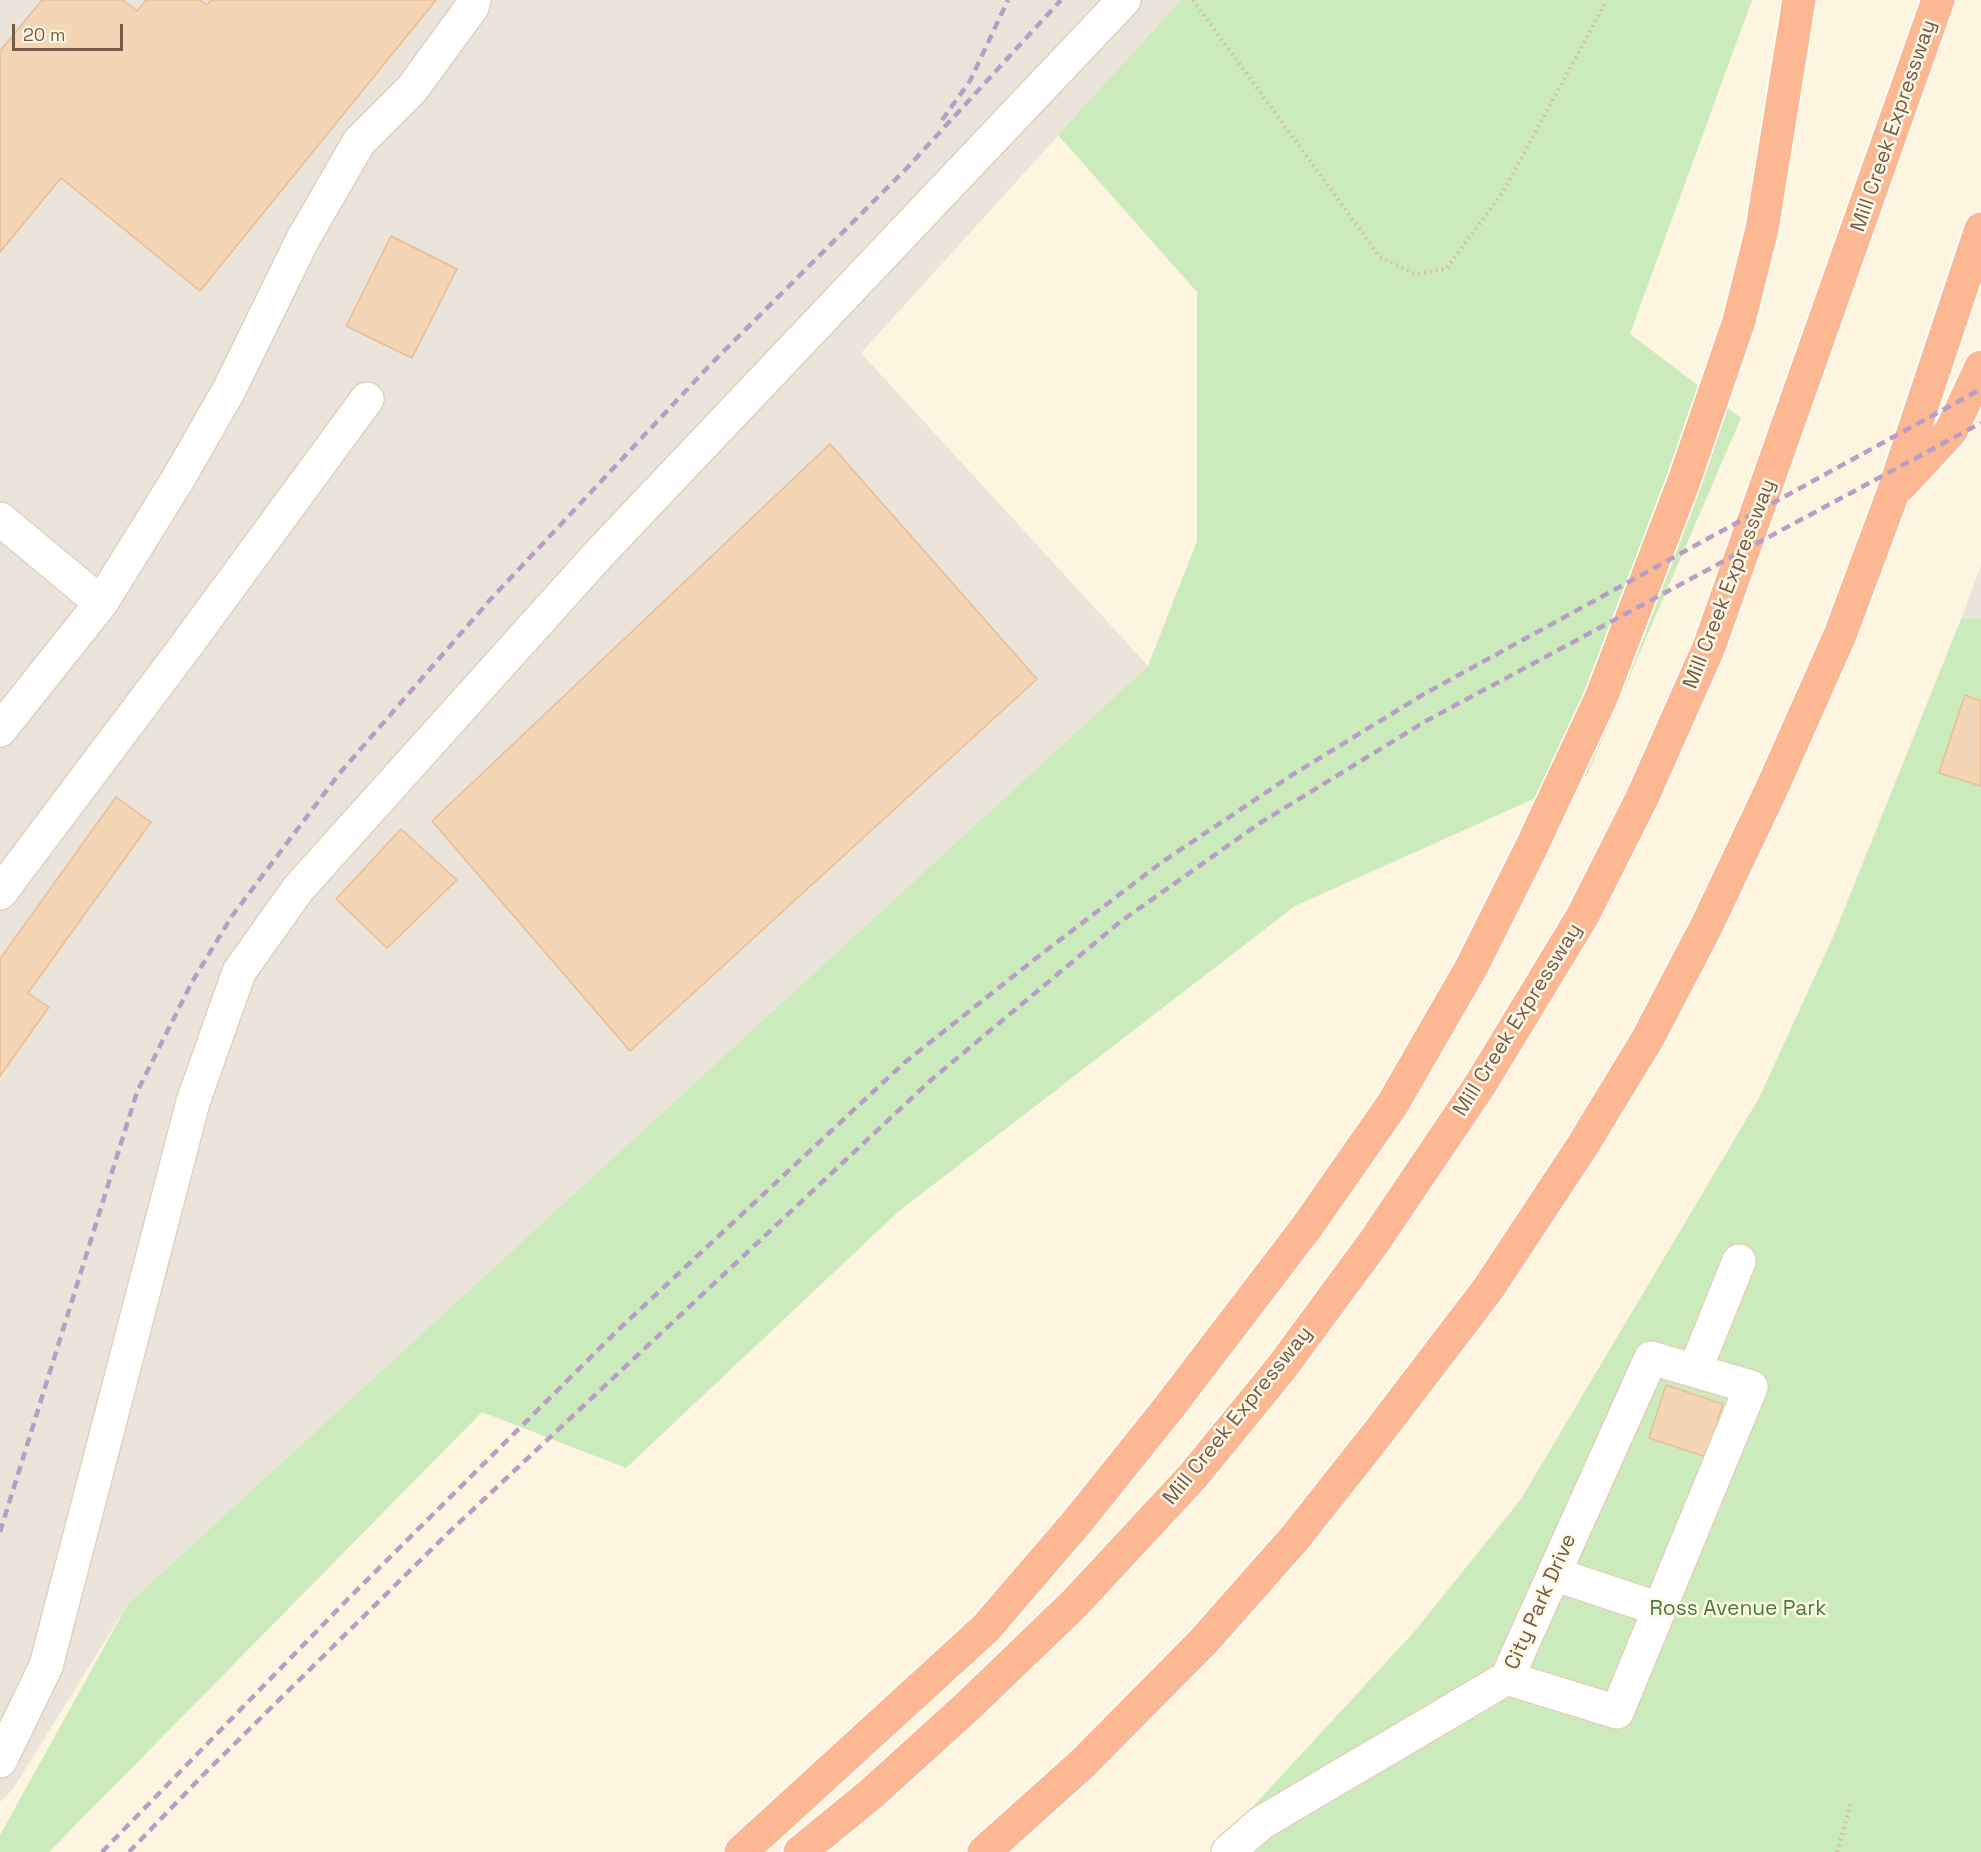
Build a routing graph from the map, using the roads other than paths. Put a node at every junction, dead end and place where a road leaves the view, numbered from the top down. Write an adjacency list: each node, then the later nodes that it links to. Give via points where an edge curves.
1 (474, 0): 10 (lane, via 412,89 359,142 303,239 230,390)
2 (1124, 0): 18 (lane, via 598,555 298,889 239,972 193,1102 46,1666)
3 (1799, 0): 19 (highway, via 1762,229 1732,342 1601,698 1471,968 1392,1106 1306,1228 1077,1522 986,1628)
4 (1938, 0): 20 (highway, Mill Creek Expressway, via 1709,647 1642,798 1582,917 1480,1085 1374,1242 1282,1367 1193,1476 1075,1603 969,1705)
5 (1981, 229): 8 (highway)
6 (1981, 367): 8 (highway, via 1951,431)
7 (367, 399): 12 (lane)
8 (1893, 494): 21 (highway, via 1840,635 1706,927 1647,1038 1488,1289 1294,1539 1202,1643 1081,1765)
9 (0, 519): 10 (lane)
10 (101, 603): 11 (lane)
11 (0, 730)
12 (0, 893)
13 (1739, 1261): 14 (lane)
14 (1695, 1370): 15 (lane, City Park Drive, via 1650,1358); 16 (lane, via 1751,1387)
15 (1554, 1574): 16 (lane); 17 (lane, City Park Drive)
16 (1659, 1609): 17 (lane, via 1617,1713)
17 (1507, 1678): 22 (lane, City Park Drive, via 1262,1823)
18 (0, 1761)
19 (741, 1852)
20 (800, 1852)
21 (984, 1852)
22 (1228, 1852)

